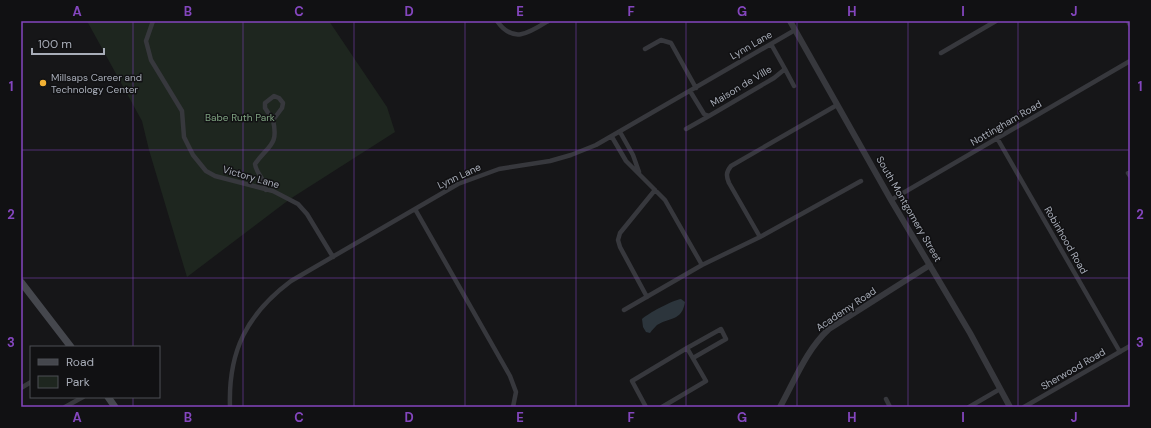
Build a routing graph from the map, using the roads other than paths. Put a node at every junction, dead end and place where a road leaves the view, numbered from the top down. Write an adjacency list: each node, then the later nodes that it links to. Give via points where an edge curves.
1 (153, 21): 26 (street, Victory Lane, via 146,41 151,60 182,111 184,137 193,155 206,171 215,176)
2 (497, 21): 3 (street, via 508,33 516,34 529,33)
3 (548, 21)
4 (790, 21): 8 (street, South Montgomery Street)
5 (996, 21): 11 (street)
6 (1128, 21): 7 (street)
7 (1130, 25)
8 (795, 30): 9 (street, Lynn Lane); 17 (street, South Montgomery Street)
9 (771, 44): 13 (street, Maison de Ville); 15 (street, Lynn Lane)
10 (645, 49): 15 (street, via 661,40 671,43)
11 (941, 53)
12 (1130, 61): 23 (street, Nottingham Road)
13 (785, 69): 14 (street); 18 (street, Maison de Ville)
14 (794, 86)
15 (696, 88): 16 (street, Lynn Lane)
16 (690, 91): 18 (street, Maison de Ville, via 704,114); 21 (street, Lynn Lane)
17 (837, 104): 28 (street, South Montgomery Street); 30 (street, via 727,170 726,177)
18 (709, 116): 20 (street)
19 (273, 120): 19 (street, via 282,108 283,102 274,96 265,103 265,108); 26 (street, via 276,134 272,144 255,164 265,180)
20 (686, 129)
21 (620, 132): 22 (street, Lynn Lane); 24 (street, via 633,155)
22 (612, 137): 24 (street, via 626,161); 29 (street, Lynn Lane, via 572,155 478,175)
23 (997, 138): 28 (street, Nottingham Road); 40 (street, Robinhood Road)
24 (639, 173): 27 (street)
25 (861, 181): 30 (street)
26 (266, 190): 31 (street, Victory Lane, via 298,204 307,214)
27 (655, 190): 32 (street, via 665,200); 35 (street, via 620,233 618,240)
28 (891, 200): 33 (street, South Montgomery Street)
29 (415, 209): 31 (street, Lynn Lane); 51 (street, via 510,376 516,392)
30 (760, 237): 32 (street)
31 (332, 256): 50 (street, Lynn Lane, via 273,294 245,330 232,367 229,386)
32 (702, 265): 35 (street)
33 (930, 265): 44 (street, South Montgomery Street); 54 (street, Academy Road, via 832,327 818,339)
34 (21, 282): 37 (main road)
35 (647, 296): 36 (street)
36 (624, 310)
37 (70, 346)
38 (1130, 346): 40 (street, Sherwood Road)
39 (687, 348): 41 (street); 41 (street, via 721,329 726,339); 52 (street, via 632,381)
40 (1120, 352): 58 (street, Sherwood Road)
41 (693, 358): 53 (street, via 706,381)
42 (30, 383): 43 (street)
43 (21, 388)
44 (1000, 389): 56 (street); 57 (street, South Montgomery Street)
45 (81, 398): 48 (street)
46 (109, 398): 49 (main road)
47 (886, 399): 55 (street)
48 (66, 407)
49 (115, 407)
50 (230, 407)
51 (513, 407)
52 (646, 407)
53 (662, 407)
54 (780, 407)
55 (890, 407)
56 (969, 407)
57 (1010, 407)
58 (1024, 407)

